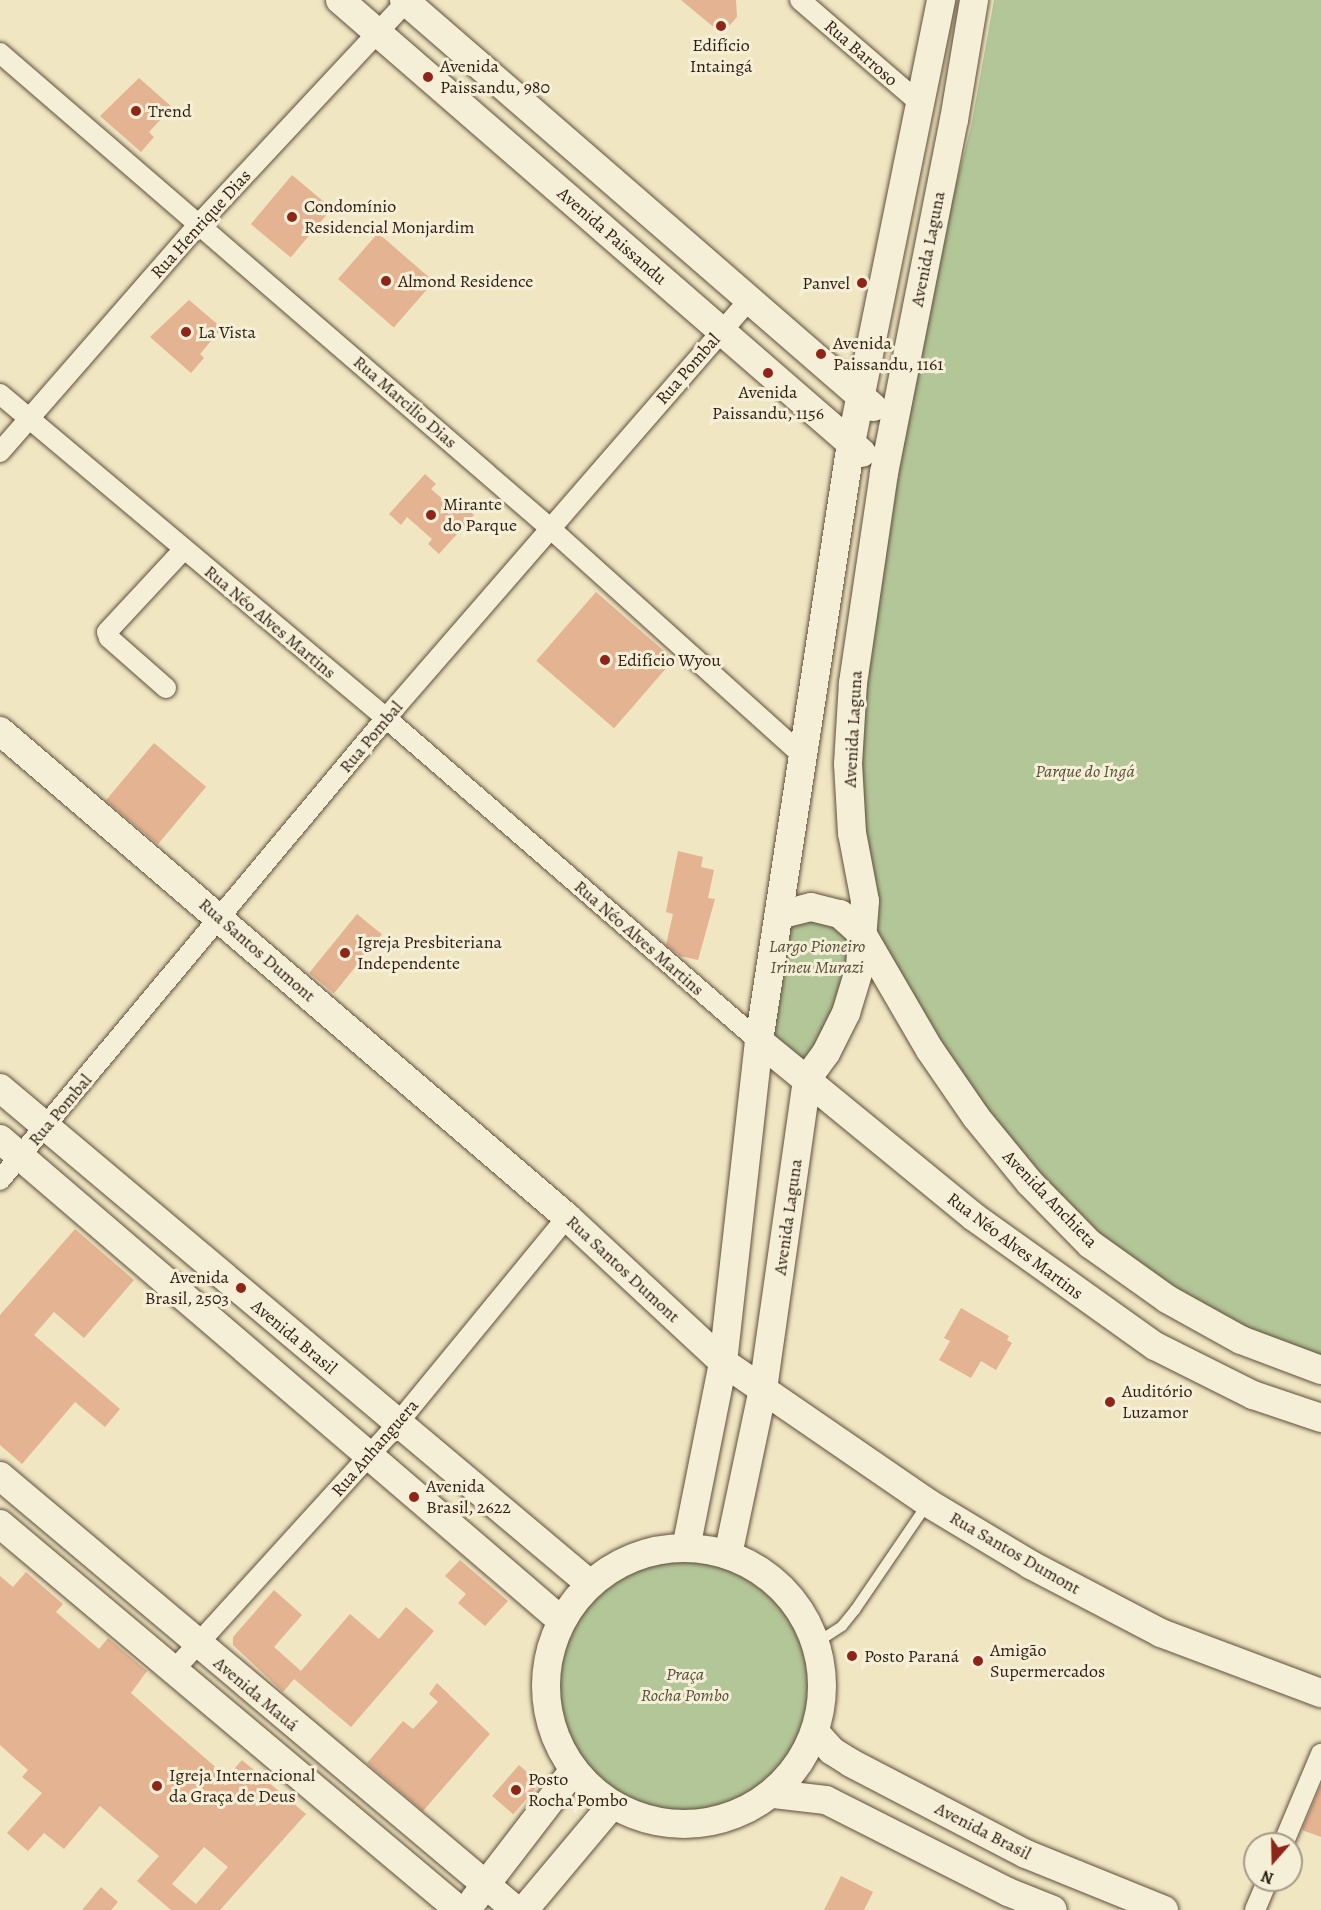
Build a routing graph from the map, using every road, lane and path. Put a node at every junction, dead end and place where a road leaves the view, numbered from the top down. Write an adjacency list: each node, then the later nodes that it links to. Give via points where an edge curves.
1 (340, 0): 6 (main road, Avenida Paissandu)
2 (800, 0): 8 (street, Rua Barroso)
3 (940, 0): 8 (main road, Avenida Laguna)
4 (974, 0): 15 (main road, Avenida Laguna)
5 (406, 1): 6 (street, Rua Henrique Dias); 10 (main road)
6 (378, 32): 9 (street, Rua Henrique Dias); 11 (main road, Avenida Paissandu)
7 (0, 53): 9 (street, Rua Marcilio Dias)
8 (922, 105): 13 (main road, Avenida Laguna)
9 (199, 224): 14 (street, Rua Henrique Dias); 19 (street, Rua Marcilio Dias)
10 (749, 300): 11 (street, Rua Pombal); 13 (main road)
11 (721, 331): 16 (main road, Avenida Paissandu); 19 (street, Rua Pombal)
12 (0, 394): 14 (street, Rua Néo Alves Martins)
13 (860, 397): 15 (main road); 16 (main road, Avenida Laguna)
14 (28, 418): 17 (street, Rua Henrique Dias); 20 (street, Rua Néo Alves Martins)
15 (894, 423): 18 (main road, Avenida Laguna)
16 (851, 443): 18 (main road, Avenida Paissandu); 24 (main road, Avenida Laguna)
17 (0, 452)
18 (884, 473): 27 (main road, Avenida Laguna, via 853,683 848,764 852,833 865,901)
19 (551, 529): 22 (street, Rua Pombal); 24 (street, Rua Marcilio Dias)
20 (184, 549): 21 (street, via 107,632); 22 (street, Rua Néo Alves Martins)
21 (166, 688)
22 (386, 718): 26 (street, Rua Pombal); 28 (street, Rua Néo Alves Martins)
23 (0, 731): 26 (main road, Rua Santos Dumont)
24 (805, 758): 25 (main road, Avenida Laguna)
25 (779, 915): 27 (main road, via 811,907 840,914); 28 (main road, Avenida Laguna)
26 (220, 918): 31 (street, Rua Pombal); 34 (main road, Rua Santos Dumont)
27 (863, 934): 29 (main road, Avenida Laguna, via 860,968 846,1013 826,1053); 36 (main road, Avenida Anchieta, via 930,1050 976,1117 1030,1183 1090,1244 1167,1299 1241,1340)
28 (759, 1041): 29 (main road, Rua Néo Alves Martins); 35 (main road, Avenida Laguna)
29 (807, 1079): 37 (main road, Avenida Laguna); 38 (main road, Rua Néo Alves Martins, via 974,1216 1155,1346 1253,1395)
30 (0, 1088): 31 (main road, Avenida Brasil)
31 (46, 1128): 32 (street, Rua Pombal); 39 (main road, Avenida Brasil)
32 (10, 1148): 33 (street, Rua Pombal); 40 (main road)
33 (0, 1179)
34 (567, 1218): 35 (main road, Rua Santos Dumont); 39 (street, Rua Anhanguera)
35 (723, 1362): 37 (main road, Rua Santos Dumont); 44 (main road, Avenida Laguna)
36 (1321, 1370)
37 (763, 1389): 42 (main road, Rua Santos Dumont); 45 (main road, Avenida Laguna)
38 (1321, 1418)
39 (397, 1424): 40 (street, Rua Anhanguera); 46 (main road, Avenida Brasil)
40 (370, 1455): 47 (main road); 49 (street, Rua Anhanguera)
41 (0, 1476): 49 (main road, Avenida Mauá)
42 (928, 1503): 48 (lane, via 855,1610 842,1626); 51 (main road, Rua Santos Dumont, via 1031,1565 1161,1633)
43 (0, 1524): 50 (main road, Avenida Mauá)
44 (686, 1548): 45 (main road); 46 (main road, via 634,1557)
45 (728, 1555): 48 (main road, via 763,1572 795,1603)
46 (590, 1584): 47 (main road)
47 (562, 1621): 54 (main road, via 549,1657 547,1700 558,1741)
48 (816, 1643): 52 (main road, via 823,1688)
49 (198, 1646): 50 (street, Rua Anhanguera); 58 (main road, Avenida Mauá)
50 (173, 1671): 60 (main road, Avenida Mauá)
51 (1321, 1693)
52 (815, 1732): 55 (main road, via 799,1767); 65 (main road, Avenida Brasil, via 832,1751 851,1763 1026,1854)
53 (1321, 1754): 57 (street)
54 (573, 1771): 56 (main road); 58 (main road)
55 (774, 1794): 56 (main road, via 716,1820 682,1823 647,1818); 64 (main road, via 826,1800)
56 (612, 1805): 63 (main road)
57 (1288, 1832)
58 (485, 1887): 61 (main road); 62 (main road, Avenida Mauá)
59 (1263, 1892): 66 (street)
60 (459, 1910)
61 (466, 1910)
62 (516, 1910)
63 (524, 1910)
64 (1053, 1910)
65 (1164, 1910)
66 (1255, 1910)

